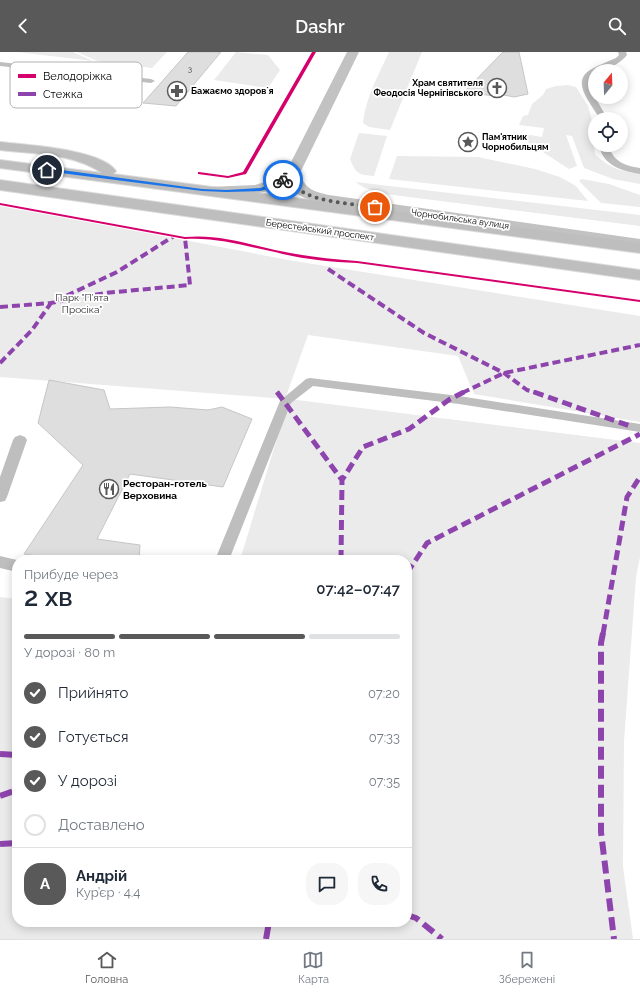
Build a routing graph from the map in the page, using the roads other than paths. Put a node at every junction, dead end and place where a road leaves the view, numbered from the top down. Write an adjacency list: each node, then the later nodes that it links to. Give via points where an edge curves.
1 (353, 52): 12 (main road)
2 (622, 52): 7 (lane, via 620,59 593,72 585,77 583,82)
3 (0, 64): 4 (lane)
4 (10, 65)
5 (142, 80): 6 (lane)
6 (151, 81)
7 (598, 112)
8 (0, 146): 13 (highway, via 75,156 102,165 109,171)
9 (604, 152): 11 (lane, via 610,161)
10 (0, 164): 13 (highway)
11 (640, 171)
12 (293, 173): 15 (main road, via 261,190); 16 (main road, Чорнобильська вулиця, via 294,182 299,189 328,200)
13 (109, 178): 15 (highway)
14 (0, 185): 18 (highway, Берестейський проспект)
15 (202, 190): 17 (highway)
16 (640, 244)
17 (640, 248)
18 (640, 275)
19 (640, 428): 22 (lane, via 459,400 310,382 286,401)
20 (20, 440): 21 (lane)
21 (0, 497)
22 (224, 555)
23 (0, 562): 24 (lane)
24 (12, 565)

